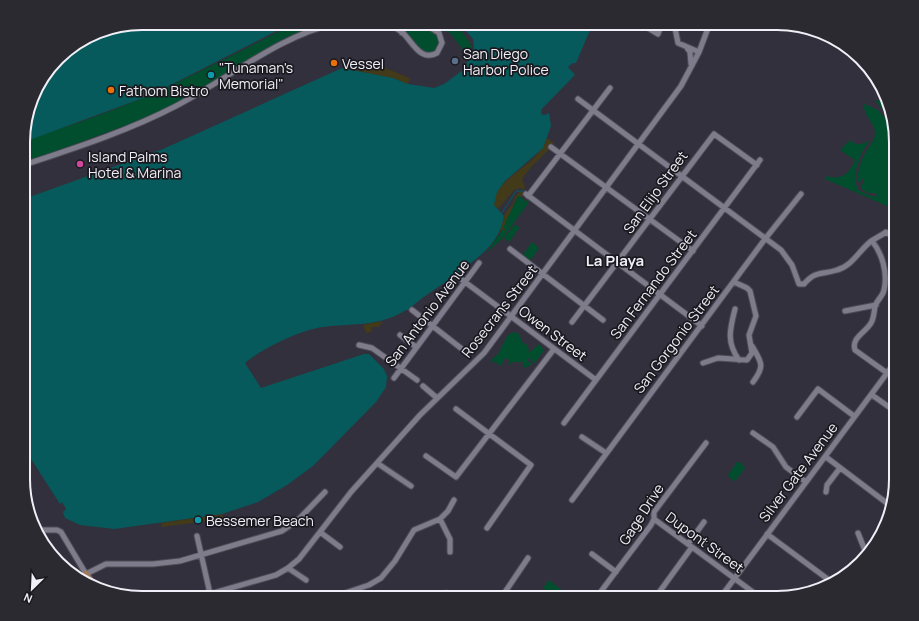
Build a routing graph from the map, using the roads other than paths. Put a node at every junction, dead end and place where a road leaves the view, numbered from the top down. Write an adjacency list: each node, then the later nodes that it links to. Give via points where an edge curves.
1 (313, 30): 20 (street, via 287,41 158,115)
2 (397, 30): 9 (street)
3 (403, 30): 9 (street)
4 (434, 30): 9 (street, via 439,33 442,43 437,53 430,55 422,54)
5 (651, 30): 6 (street, via 658,34)
6 (659, 30)
7 (675, 30): 10 (street, via 678,43)
8 (707, 30): 11 (street, Rosecrans Street)
9 (402, 33)
10 (687, 47): 11 (street); 12 (street, via 692,59)
11 (699, 52): 12 (street, Rosecrans Street)
12 (691, 69): 16 (street, Rosecrans Street)
13 (610, 88): 15 (street)
14 (578, 99): 15 (street)
15 (593, 110): 16 (street); 18 (street)
16 (639, 144): 22 (street); 23 (street, Rosecrans Street)
17 (551, 147): 18 (street)
18 (561, 153): 23 (street); 27 (street, via 527,195)
19 (760, 160): 21 (street, San Fernando Street)
20 (30, 163)
21 (757, 165): 22 (street, San Elijo Street, via 714,134); 25 (street, San Fernando Street)
22 (682, 176): 25 (street); 26 (street, San Elijo Street)
23 (607, 188): 26 (street); 27 (street, Rosecrans Street)
24 (801, 194): 29 (street, San Gorgonio Street)
25 (725, 208): 29 (street); 32 (street, San Fernando Street)
26 (650, 219): 32 (street); 33 (street, San Elijo Street)
27 (575, 231): 33 (street); 35 (street, Rosecrans Street)
28 (889, 234): 30 (street, via 886,232)
29 (765, 239): 30 (street, via 787,256 797,282 801,284 818,273 839,270 852,262); 38 (street, San Gorgonio Street)
30 (872, 241): 40 (street, via 880,250 883,259 885,282)
31 (510, 249): 35 (street)
32 (692, 251): 39 (street, San Fernando Street)
33 (618, 262): 39 (street); 41 (street, San Elijo Street)
34 (479, 263): 37 (street, San Antonio Avenue)
35 (542, 274): 41 (street); 45 (street, Rosecrans Street)
36 (457, 276): 37 (street, Owen Street)
37 (464, 282): 45 (street, Owen Street); 48 (street, San Antonio Avenue)
38 (734, 282): 49 (street, San Gorgonio Street); 51 (street, via 747,288 755,308 756,316 749,335)
39 (660, 294): 49 (street); 63 (street, San Fernando Street)
40 (876, 305): 44 (street); 60 (street, via 871,324 854,341 854,346 855,350)
41 (585, 306): 46 (street); 47 (street, San Elijo Street)
42 (736, 309): 56 (street, via 729,337)
43 (412, 310): 48 (street)
44 (845, 311)
45 (511, 317): 55 (street, Owen Street); 67 (street, Rosecrans Street, via 480,358)
46 (603, 320)
47 (572, 322)
48 (432, 326): 53 (street, San Antonio Avenue); 54 (street)
49 (702, 326): 77 (street, San Gorgonio Street)
50 (400, 335): 53 (street)
51 (750, 341): 56 (street, via 751,357); 64 (street, via 762,366)
52 (358, 345): 58 (street, via 372,348)
53 (416, 347): 58 (street, San Antonio Avenue)
54 (462, 349)
55 (554, 349): 63 (street, Owen Street); 74 (street)
56 (739, 360): 57 (street, via 718,358)
57 (703, 363)
58 (400, 368): 61 (street, San Antonio Avenue); 62 (street)
59 (889, 370): 60 (street, Silver Gate Avenue)
60 (887, 373): 66 (street, Silver Gate Avenue)
61 (394, 378)
62 (417, 380)
63 (596, 380): 72 (street, San Fernando Street)
64 (753, 382)
65 (423, 386): 67 (street)
66 (872, 395): 68 (street); 71 (street, Silver Gate Avenue)
67 (437, 398): 80 (street, Rosecrans Street)
68 (889, 407)
69 (456, 409): 74 (street)
70 (797, 416): 71 (street, via 818,389)
71 (854, 416): 79 (street, Silver Gate Avenue)
72 (564, 423)
73 (753, 433): 82 (street, via 773,447 786,466)
74 (490, 435): 78 (street, via 456,477); 92 (street, via 532,464)
75 (582, 437): 77 (street)
76 (706, 443): 90 (street, Gage Drive, via 654,512)
77 (606, 453): 87 (street, San Gorgonio Street)
78 (426, 456)
79 (826, 457): 81 (street); 82 (street, Silver Gate Avenue)
80 (377, 463): 83 (street); 94 (street, Rosecrans Street)
81 (840, 468): 85 (street); 88 (street)
82 (806, 482): 95 (street, Silver Gate Avenue)
83 (411, 486)
84 (325, 492): 103 (street, via 298,520 282,531)
85 (826, 492)
86 (454, 500): 89 (street)
87 (572, 500)
88 (886, 503)
89 (440, 519): 101 (street, via 450,539); 114 (street, via 414,530 396,561 381,578)
90 (654, 520): 98 (street, Dupont Street); 106 (street, Gage Drive)
91 (704, 522): 98 (street)
92 (487, 528)
93 (43, 530): 107 (street, via 57,530 63,534)
94 (320, 532): 99 (street); 105 (street, Rosecrans Street, via 299,559)
95 (767, 534): 109 (street, Silver Gate Avenue); 110 (street)
96 (858, 534): 100 (street)
97 (196, 536): 103 (street)
98 (690, 546): 109 (street, Dupont Street); 117 (street)
99 (340, 547)
100 (864, 549)
101 (450, 552)
102 (592, 554): 106 (street)
103 (201, 555): 107 (street, via 164,563 106,564); 112 (street)
104 (528, 558): 115 (street)
105 (288, 568): 111 (street); 113 (street, Rosecrans Street)
106 (616, 572): 116 (street, Gage Drive)
107 (86, 574): 108 (main road)
108 (88, 577)
109 (734, 578): 118 (street, Silver Gate Avenue); 119 (street, Dupont Street)
110 (827, 579)
111 (306, 580)
112 (209, 591)
113 (226, 591)
114 (351, 591)
115 (506, 591)
116 (601, 591)
117 (660, 591)
118 (725, 591)
119 (752, 591)

